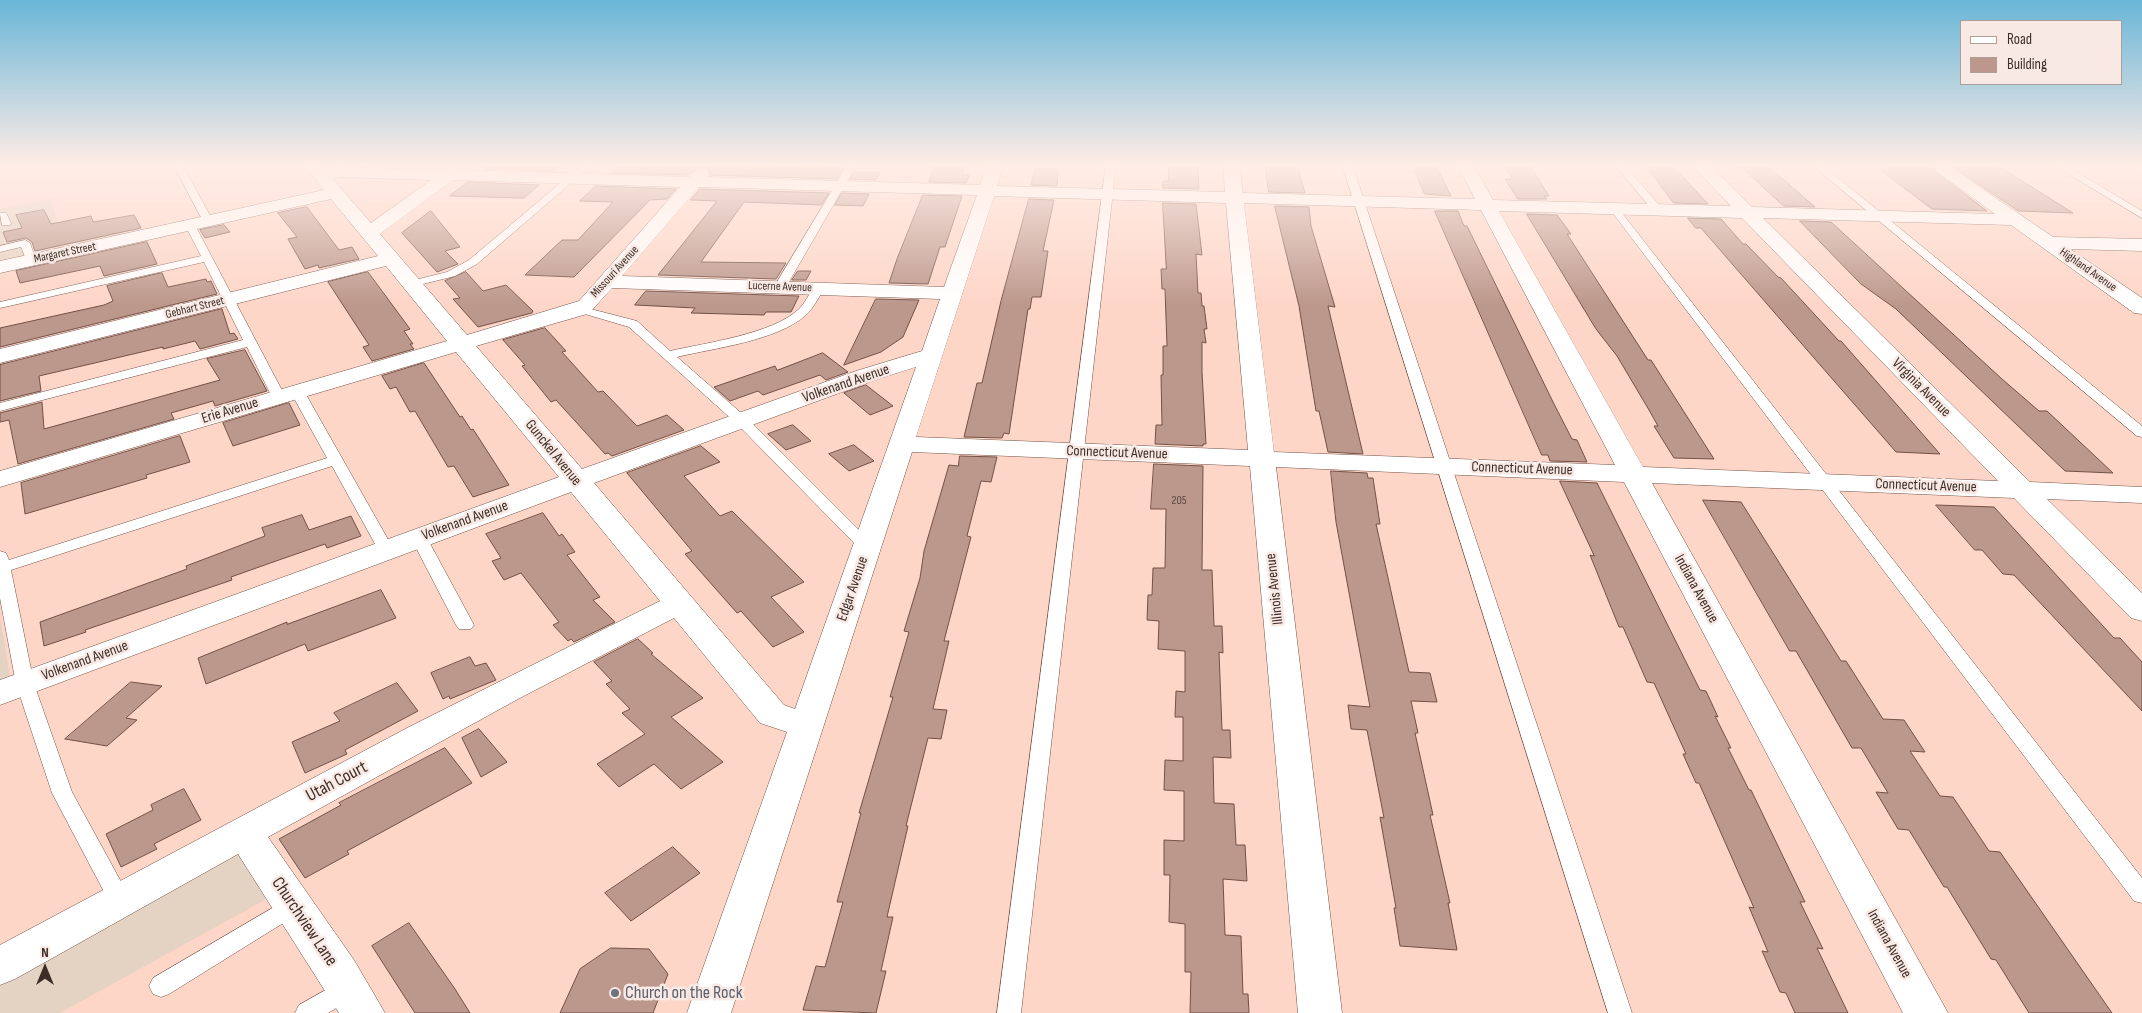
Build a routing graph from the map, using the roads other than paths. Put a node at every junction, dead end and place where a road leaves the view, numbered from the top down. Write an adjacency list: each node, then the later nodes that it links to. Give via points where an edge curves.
1 (195, 211): 21 (lane)
2 (230, 211): 21 (street, Margaret Street)
3 (355, 211): 22 (street, Gunckel Avenue)
4 (400, 211): 22 (street)
5 (534, 211): 31 (lane, via 473,262 451,274)
6 (668, 211): 30 (street, Missouri Avenue)
7 (824, 211): 32 (lane)
8 (980, 211): 34 (street, Edgar Avenue)
9 (1105, 211): 49 (lane)
10 (1236, 211): 50 (street, Illinois Avenue)
11 (1362, 211): 52 (lane)
12 (1491, 211): 53 (street, Indiana Avenue)
13 (1616, 211): 56 (lane)
14 (1667, 211): 18 (street, Margaret Street)
15 (1745, 211): 18 (street, Virginia Avenue)
16 (1872, 211): 19 (lane)
17 (2004, 211): 20 (street, Highland Avenue)
18 (1748, 214): 19 (street, Margaret Street); 57 (street, Virginia Avenue)
19 (1879, 217): 20 (street, Margaret Street); 47 (lane)
20 (2016, 220): 23 (street, Highland Avenue)
21 (199, 223): 26 (lane); 28 (street, Margaret Street)
22 (370, 233): 27 (street, Gunckel Avenue)
23 (2049, 243): 24 (street); 37 (street, Highland Avenue)
24 (2142, 245)
25 (0, 249): 28 (lane, via 25,243)
26 (207, 258): 35 (lane); 36 (lane)
27 (390, 259): 31 (street, Gunckel Avenue); 35 (street, Gebhart Street)
28 (31, 260): 29 (street, Margaret Street)
29 (0, 267)
30 (606, 282): 32 (street, Lucerne Avenue); 38 (street, Missouri Avenue)
31 (411, 284): 40 (street, Gunckel Avenue)
32 (780, 287): 33 (street, Lucerne Avenue)
33 (818, 289): 34 (street, Lucerne Avenue); 41 (lane, via 802,313 786,324)
34 (952, 293): 42 (street, Edgar Avenue)
35 (228, 300): 39 (lane); 43 (street, Gebhart Street)
36 (0, 306)
37 (2142, 308)
38 (579, 309): 40 (street, Missouri Avenue); 41 (lane, via 633,324)
39 (250, 342): 44 (lane); 45 (lane)
40 (461, 343): 44 (street, Erie Avenue); 55 (street, Gunckel Avenue)
41 (667, 355): 46 (lane)
42 (932, 355): 46 (street, Volkenand Avenue); 48 (street, Edgar Avenue)
43 (0, 356)
44 (287, 393): 51 (lane); 54 (street, Erie Avenue)
45 (0, 408)
46 (742, 421): 55 (street, Volkenand Avenue); 60 (lane)
47 (2142, 432)
48 (901, 444): 49 (street, Connecticut Avenue); 60 (street, Edgar Avenue)
49 (1076, 451): 50 (street, Connecticut Avenue); 77 (lane)
50 (1261, 459): 52 (street, Connecticut Avenue); 78 (street, Illinois Avenue)
51 (335, 460): 61 (lane); 62 (lane)
52 (1444, 466): 53 (street, Connecticut Avenue); 79 (lane)
53 (1633, 474): 56 (street, Connecticut Avenue); 80 (street, Indiana Avenue)
54 (0, 479)
55 (577, 480): 59 (street, Volkenand Avenue); 63 (street, Gunckel Avenue)
56 (1824, 482): 57 (street, Connecticut Avenue); 69 (lane)
57 (2022, 490): 58 (street, Connecticut Avenue); 64 (street, Virginia Avenue)
58 (2142, 495)
59 (419, 538): 61 (street, Volkenand Avenue); 65 (lane)
60 (867, 548): 67 (street, Edgar Avenue)
61 (386, 550): 66 (street, Volkenand Avenue)
62 (1, 562): 66 (lane)
63 (678, 604): 67 (street, Gunckel Avenue, via 772,714); 68 (street, Utah Court)
64 (2142, 611)
65 (464, 625)
66 (13, 688): 70 (lane, via 62,792)
67 (808, 723): 76 (street, Edgar Avenue)
68 (244, 832): 70 (street, Utah Court); 71 (street, Churchview Lane)
69 (2142, 894)
70 (120, 900): 72 (street, Utah Court)
71 (293, 905): 73 (lane); 74 (street, Churchview Lane)
72 (0, 966)
73 (161, 986)
74 (355, 1001): 75 (lane)
75 (307, 1013)
76 (709, 1013)
77 (1009, 1013)
78 (1320, 1013)
79 (1620, 1013)
80 (1926, 1013)

